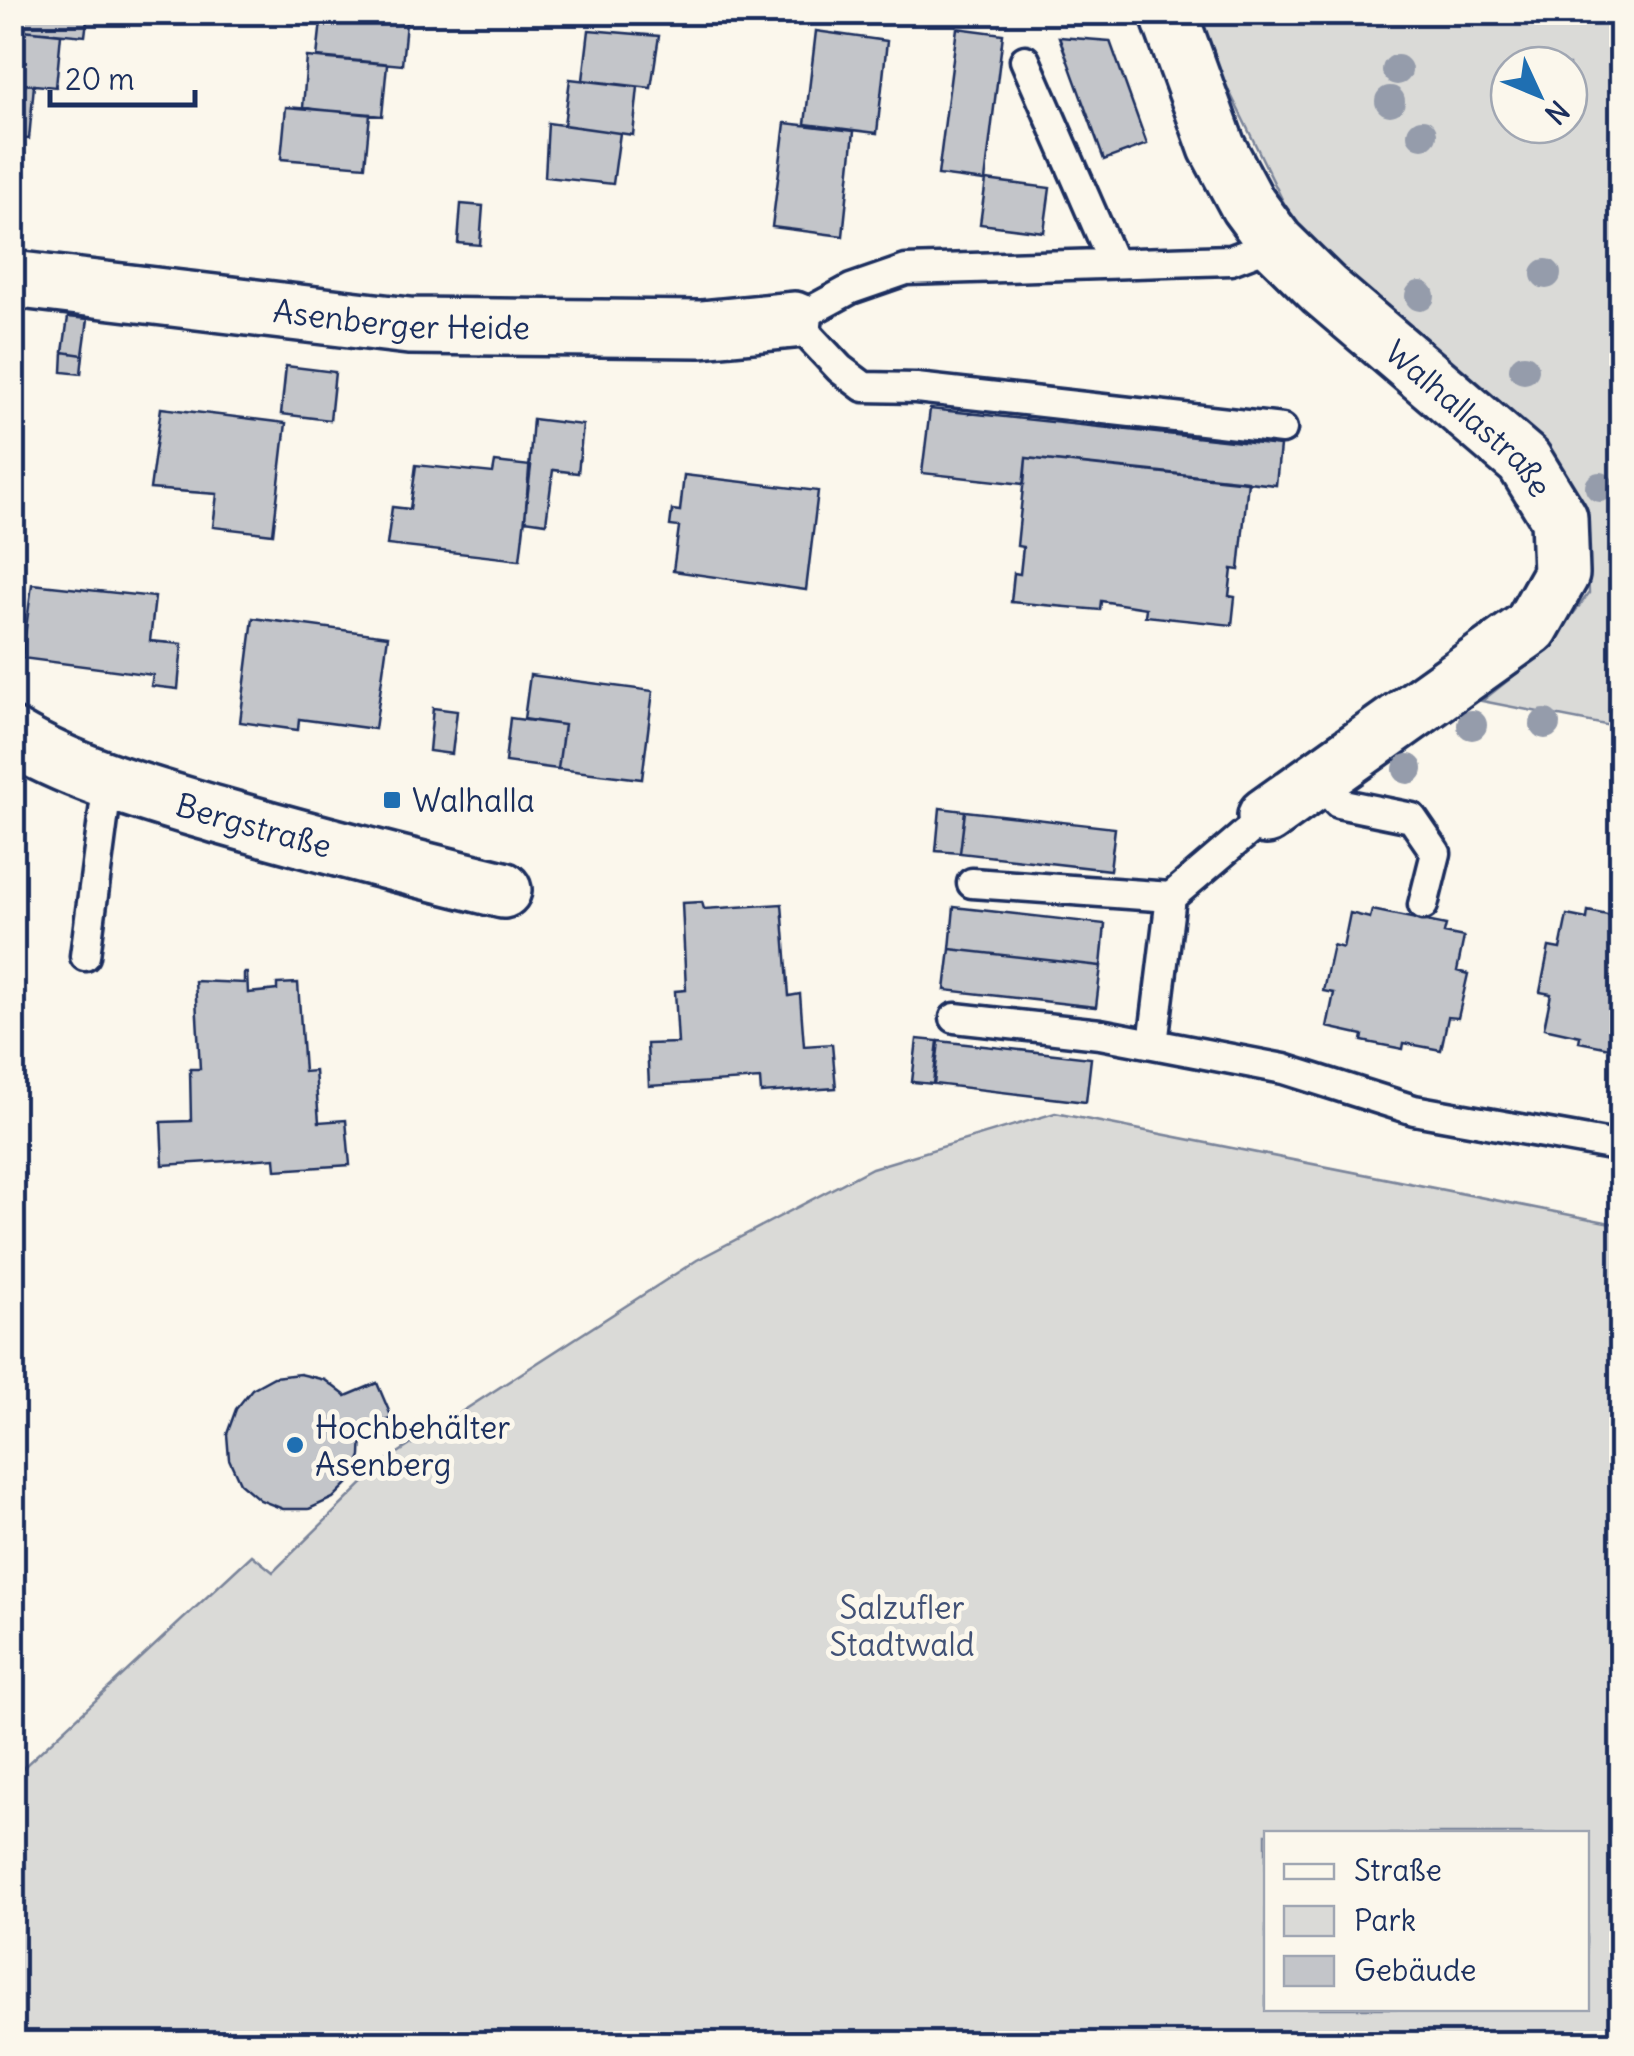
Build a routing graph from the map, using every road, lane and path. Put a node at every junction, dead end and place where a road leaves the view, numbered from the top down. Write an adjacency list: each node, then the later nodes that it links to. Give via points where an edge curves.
1 (1168, 12): 3 (street, Walhallastraße, via 1217,147)
2 (1025, 60): 4 (lane)
3 (1276, 243): 4 (lane, via 1230,260); 9 (street, Walhallastraße, via 1524,461 1559,518 1561,574 1531,628)
4 (1113, 262): 6 (lane, via 906,270)
5 (12, 279): 6 (street, Asenberger Heide, via 408,326 701,329)
6 (794, 320): 7 (lane, via 864,387)
7 (1282, 429)
8 (12, 737): 10 (street, Bergstraße)
9 (1318, 780): 11 (street, Walhallastraße); 15 (lane, via 1338,803 1412,818 1436,853)
10 (108, 781): 13 (street, Bergstraße); 16 (lane)
11 (1266, 816): 14 (lane)
12 (972, 882): 14 (lane)
13 (504, 890)
14 (1172, 897): 18 (lane)
15 (1424, 905)
16 (84, 956)
17 (956, 1018): 18 (lane)
18 (1154, 1044): 19 (lane, via 1284,1069 1414,1110)
19 (1622, 1148)

